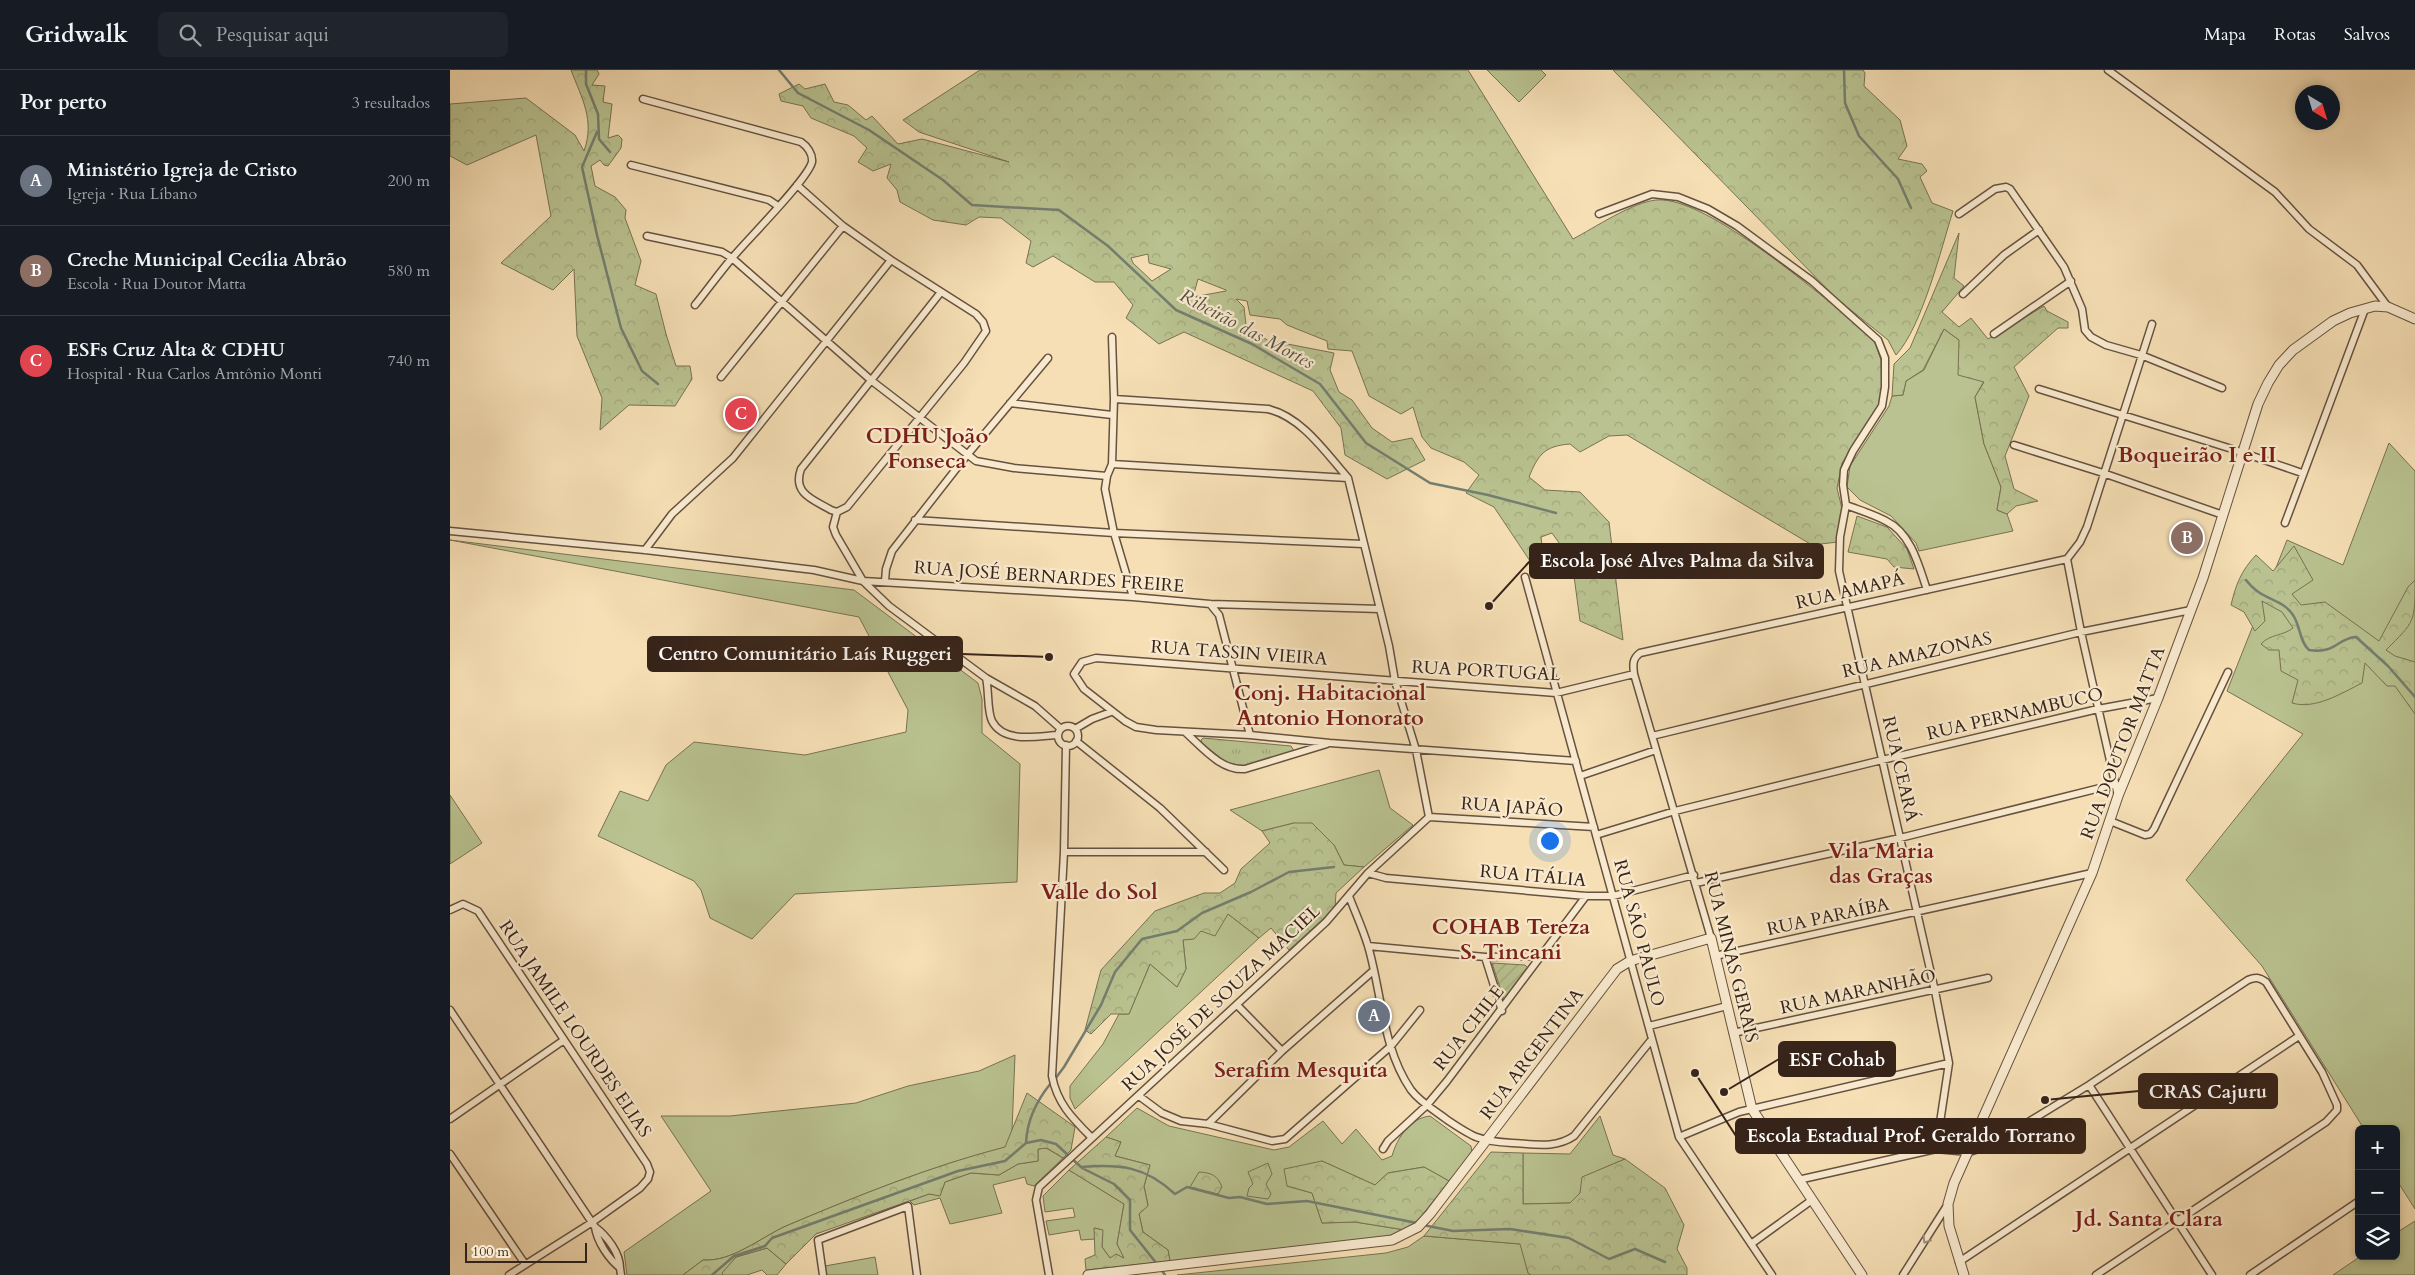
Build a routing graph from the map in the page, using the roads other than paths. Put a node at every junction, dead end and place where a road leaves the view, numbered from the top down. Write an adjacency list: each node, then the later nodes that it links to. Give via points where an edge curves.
1 (2108, 70): 18 (street, via 2275,192 2309,229 2357,265)
2 (643, 100): 4 (street, via 801,142 810,152 812,162)
3 (631, 165): 5 (street, via 769,200)
4 (797, 185): 5 (street); 8 (street)
5 (778, 206): 11 (street)
6 (1599, 214): 44 (street, RUA CEARÁ, via 1652,194 1678,197 1708,209 1738,226 1812,280 1878,340 1885,358 1882,406 1844,470)
7 (1959, 214): 9 (street, via 1995,189 2006,187)
8 (843, 226): 12 (street); 16 (street)
9 (2039, 230): 13 (street); 15 (street, via 2004,255)
10 (646, 236): 11 (street, via 722,252)
11 (732, 258): 16 (street); 17 (street)
12 (891, 260): 14 (street); 24 (street)
13 (2071, 281): 22 (street); 25 (street, via 2082,309 2085,330 2106,345)
14 (941, 292): 28 (street); 35 (street, via 976,314 986,331)
15 (1963, 294)
16 (782, 300): 24 (street); 27 (street)
17 (696, 306)
18 (2388, 307): 19 (street, RUA DOUTOR MATTA); 20 (street, RUA DOUTOR MATTA)
19 (2365, 308): 37 (street, RUA DOUTOR MATTA, via 2333,321 2292,350 2279,365 2258,404); 41 (street)
20 (2415, 319)
21 (2152, 324): 25 (street)
22 (1994, 334)
23 (1112, 337): 31 (street)
24 (827, 341): 28 (street); 52 (street, via 733,458 672,514)
25 (2141, 355): 29 (street); 34 (street)
26 (1048, 358): 32 (street)
27 (721, 377)
28 (872, 380): 35 (street); 45 (street, via 798,476 799,486 807,496)
29 (2222, 388)
30 (2040, 389): 34 (street)
31 (1114, 399): 33 (street); 43 (street, via 1268,408 1282,412 1322,447)
32 (1010, 403): 33 (street); 38 (street)
33 (1112, 415): 39 (street)
34 (2121, 415): 37 (street); 40 (street)
35 (920, 417): 38 (street); 45 (street)
36 (2014, 445): 40 (street)
37 (2243, 452): 41 (street); 46 (street, RUA DOUTOR MATTA)
38 (967, 455): 42 (street, via 993,465); 47 (street)
39 (1112, 464): 42 (street); 43 (street)
40 (2103, 473): 46 (street); 53 (street, via 2087,527)
41 (2302, 474): 48 (street)
42 (1106, 476): 50 (street, via 1105,489)
43 (1348, 478): 51 (street)
44 (1846, 505): 57 (street, via 1888,521 1904,536 1916,556); 60 (street, RUA CEARÁ, via 1840,537 1839,571)
45 (839, 511): 55 (street, via 833,527)
46 (2224, 515): 62 (street, RUA DOUTOR MATTA)
47 (915, 520): 50 (street); 56 (street, via 892,551)
48 (2285, 523)
49 (450, 530): 52 (street, RUA JOSÉ BERNARDES FREIRE)
50 (1114, 533): 51 (street); 58 (street)
51 (1363, 544): 61 (street)
52 (644, 550): 55 (street, RUA JOSÉ BERNARDES FREIRE, via 814,570)
53 (2068, 559): 57 (street, RUA AMAPÁ); 63 (street)
54 (1525, 577): 70 (street, RUA SÃO PAULO)
55 (863, 581): 56 (street, RUA JOSÉ BERNARDES FREIRE); 67 (street, via 889,606)
56 (885, 581): 58 (street, RUA JOSÉ BERNARDES FREIRE)
57 (1926, 590): 60 (street, RUA AMAPÁ)
58 (1133, 597): 59 (street, RUA JOSÉ BERNARDES FREIRE)
59 (1210, 604): 61 (street, RUA JOSÉ BERNARDES FREIRE); 64 (street, via 1219,616)
60 (1847, 608): 66 (street, RUA AMAPÁ, via 1640,653 1633,664); 69 (street, RUA CEARÁ)
61 (1380, 609): 68 (street)
62 (2191, 610): 63 (street, RUA AMAZONAS); 71 (street, RUA DOUTOR MATTA)
63 (2081, 632): 69 (street, RUA AMAZONAS); 72 (street)
64 (1233, 668): 68 (street, RUA TASSIN VIEIRA); 73 (street, RUA TASSIN VIEIRA, via 1096,658 1082,662 1074,674 1077,681); 77 (street)
65 (2228, 672): 91 (street, via 2154,829 2144,835)
66 (1634, 674): 70 (street, RUA PORTUGAL); 78 (street, RUA MINAS GERAIS)
67 (986, 678): 75 (street, via 1035,706); 75 (street, via 992,720 998,729 1020,738)
68 (1395, 681): 70 (street, RUA PORTUGAL); 82 (street)
69 (1864, 683): 78 (street, RUA AMAZONAS); 84 (street, RUA CEARÁ)
70 (1556, 693): 85 (street, RUA SÃO PAULO)
71 (2158, 698): 72 (street, RUA PERNAMBUCO); 88 (street, RUA DOUTOR MATTA)
72 (2098, 709): 84 (street, RUA PERNAMBUCO); 87 (street)
73 (1111, 712): 74 (street); 76 (street, via 1136,727)
74 (1075, 730): 75 (street, via 1069,726); 79 (street)
75 (1059, 732): 81 (street, via 1060,741)
76 (1185, 732): 77 (street); 80 (street, via 1234,770)
77 (1250, 735): 80 (street)
78 (1652, 736): 83 (street, RUA MINAS GERAIS)
79 (1076, 741): 81 (street); 96 (street, via 1160,808)
80 (1330, 743): 82 (street)
81 (1066, 746): 95 (street)
82 (1416, 750): 85 (street); 90 (street)
83 (1656, 750): 86 (street); 89 (street, RUA MINAS GERAIS)
84 (1882, 760): 89 (street, RUA PERNAMBUCO); 94 (street, RUA CEARÁ)
85 (1576, 761): 86 (street, RUA SÃO PAULO)
86 (1580, 776): 92 (street, RUA SÃO PAULO)
87 (2116, 784): 88 (street); 94 (street)
88 (2118, 796): 91 (street, RUA DOUTOR MATTA)
89 (1675, 811): 93 (street); 100 (street, RUA MINAS GERAIS)
90 (1429, 817): 92 (street, RUA JAPÃO); 98 (street, RUA JOSÉ DE SOUZA MACIEL)
91 (2110, 821): 99 (street, RUA DOUTOR MATTA)
92 (1594, 828): 93 (street, RUA SÃO PAULO)
93 (1596, 835): 104 (street, RUA SÃO PAULO)
94 (1900, 838): 101 (street); 106 (street, RUA CEARÁ)
95 (1064, 852): 96 (street); 136 (street, via 1052,1076 1062,1105)
96 (1206, 852): 97 (street)
97 (1224, 870)
98 (1368, 873): 102 (street, RUA JOSÉ DE SOUZA MACIEL); 103 (street, RUA ITÁLIA, via 1386,878)
99 (2092, 873): 106 (street, RUA PARAÍBA); 142 (street, RUA DOUTOR MATTA)
100 (1694, 875): 101 (street, RUA MINAS GERAIS); 104 (street, RUA ITÁLIA)
101 (1696, 883): 107 (street, RUA MINAS GERAIS)
102 (1349, 896): 108 (street); 116 (street, RUA JOSÉ DE SOUZA MACIEL, via 1326,922)
103 (1586, 896): 104 (street, RUA ITÁLIA); 109 (street, RUA CHILE)
104 (1613, 896): 112 (street, RUA SÃO PAULO)
105 (450, 910): 125 (street, RUA JAMILE LOURDES ELIAS, via 463,904 478,911)
106 (1916, 913): 110 (street, RUA PARAÍBA); 115 (street, RUA CEARÁ)
107 (1711, 938): 110 (street, RUA MINAS GERAIS); 112 (street, RUA ARGENTINA)
108 (1368, 946): 111 (street); 113 (street)
109 (1542, 956): 111 (street); 120 (street, RUA CHILE)
110 (1715, 956): 117 (street, RUA MINAS GERAIS)
111 (1485, 957): 120 (street)
112 (1630, 961): 121 (street, RUA SÃO PAULO); 138 (street, RUA ARGENTINA, via 1617,969 1606,982)
113 (1373, 971): 126 (street); 127 (street)
114 (1988, 978): 115 (street, RUA MARANHÃO)
115 (1935, 991): 122 (street, RUA MARANHÃO); 128 (street, RUA CEARÁ)
116 (1237, 1004): 127 (street); 131 (street, RUA JOSÉ DE SOUZA MACIEL)
117 (1727, 1006): 121 (street); 122 (street, RUA MINAS GERAIS)
118 (450, 1010): 129 (street)
119 (1420, 1010): 126 (street)
120 (1502, 1011): 132 (street, RUA CHILE)
121 (1649, 1026): 124 (street, RUA SÃO PAULO)
122 (1733, 1033): 133 (street, RUA MINAS GERAIS)
123 (2299, 1036): 130 (street, via 2266,982 2256,977); 139 (street); 148 (street, via 2322,1072 2337,1110 2326,1122)
124 (1652, 1039): 137 (street, RUA SÃO PAULO); 138 (street, via 1574,1136 1552,1145)
125 (564, 1040): 129 (street); 149 (street, RUA JAMILE LOURDES ELIAS, via 650,1172 640,1188)
126 (1391, 1046): 132 (street, via 1412,1091); 135 (street, via 1285,1139 1272,1141)
127 (1282, 1052): 135 (street)
128 (1949, 1063): 133 (street); 141 (street, RUA CEARÁ)
129 (500, 1085): 134 (street); 149 (street)
130 (2089, 1085): 139 (street); 142 (street, via 2002,1140)
131 (1139, 1096): 135 (street, via 1162,1113 1181,1121); 136 (street, RUA JOSÉ DE SOUZA MACIEL)
132 (1427, 1105): 138 (street, via 1470,1135); 140 (street, RUA CHILE, via 1394,1134)
133 (1752, 1109): 137 (street); 144 (street, RUA MINAS GERAIS)
134 (450, 1119)
135 (1208, 1124)
136 (1091, 1137): 159 (street, RUA JOSÉ DE SOUZA MACIEL, via 1039,1187 1036,1200)
137 (1679, 1137): 150 (street, RUA SÃO PAULO)
138 (1486, 1142): 154 (street, RUA ARGENTINA, via 1430,1214 1406,1235 1344,1247)
139 (2130, 1148): 148 (street); 151 (street)
140 (1383, 1149)
141 (1936, 1149): 142 (street); 144 (street)
142 (1969, 1152): 146 (street, RUA DOUTOR MATTA)
143 (450, 1154): 152 (street)
144 (1798, 1180): 145 (street, RUA MINAS GERAIS)
145 (1812, 1200): 150 (street); 161 (street, RUA MINAS GERAIS)
146 (1948, 1204): 151 (street, RUA DOUTOR MATTA, via 1949,1226); 162 (street, one-way to 162)
147 (2355, 1204): 166 (street)
148 (2177, 1220): 164 (street); 165 (street)
149 (593, 1225): 152 (street); 153 (street, via 596,1236)
150 (1751, 1244): 155 (street, RUA SÃO PAULO)
151 (1959, 1262): 163 (street, RUA DOUTOR MATTA)
152 (525, 1264): 156 (street)
153 (620, 1271)
154 (1126, 1273): 160 (street, RUA ARGENTINA)
155 (1770, 1274)
156 (509, 1275)
157 (823, 1275): 158 (street, via 818,1240 908,1206)
158 (917, 1275)
159 (1049, 1275)
160 (1088, 1275)
161 (1862, 1275)
162 (1904, 1275)
163 (1964, 1275)
164 (2096, 1275)
165 (2212, 1275)
166 (2250, 1275)

